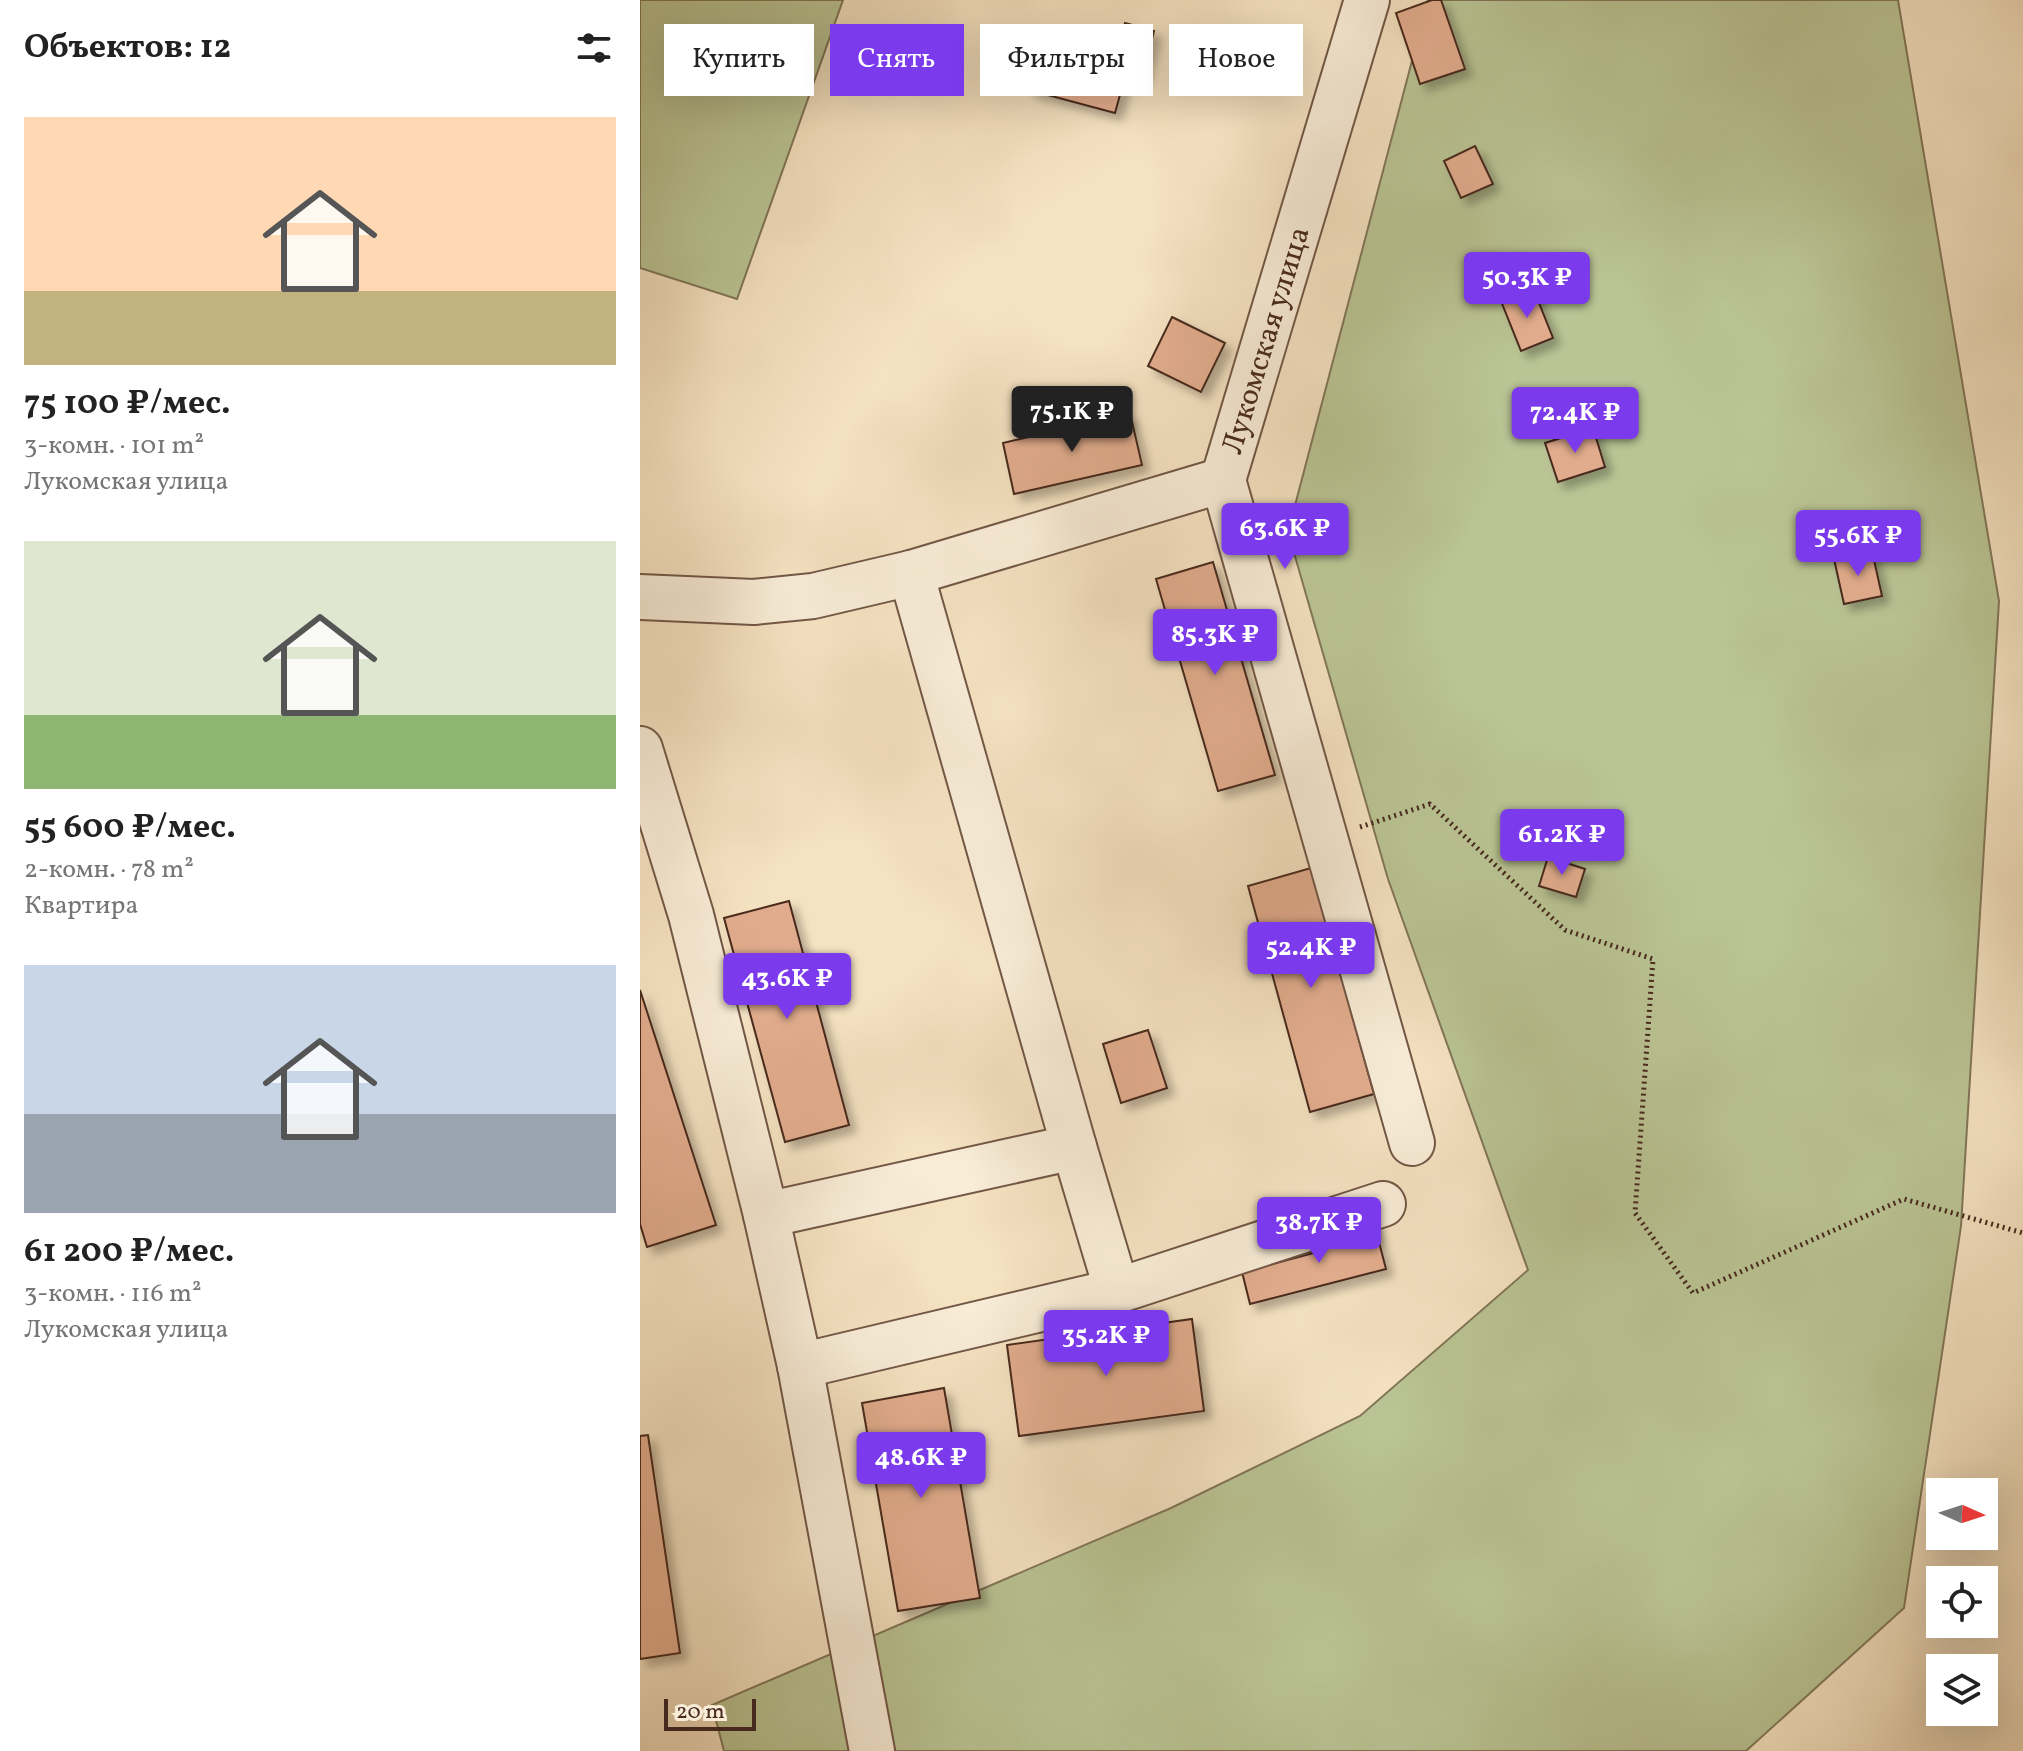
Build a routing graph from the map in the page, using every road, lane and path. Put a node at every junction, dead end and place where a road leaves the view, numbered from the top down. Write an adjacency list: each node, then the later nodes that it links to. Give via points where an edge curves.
1 (1367, 0): 2 (street, Лукомская улица)
2 (1223, 480): 3 (street); 6 (street, Лукомская улица)
3 (911, 573): 4 (street, via 798,598 754,602); 8 (street)
4 (640, 597)
5 (640, 749): 10 (street, via 691,915)
6 (1325, 839): 7 (street, Лукомская улица); 11 (path, via 1430,804 1565,930 1653,959 1635,1213 1693,1293 1904,1199)
7 (1412, 1143)
8 (1074, 1147): 10 (street); 12 (street)
9 (1383, 1204): 12 (street)
10 (766, 1215): 13 (street)
11 (2023, 1233)
12 (1117, 1291): 13 (street)
13 (800, 1366): 14 (street)
14 (872, 1751)

